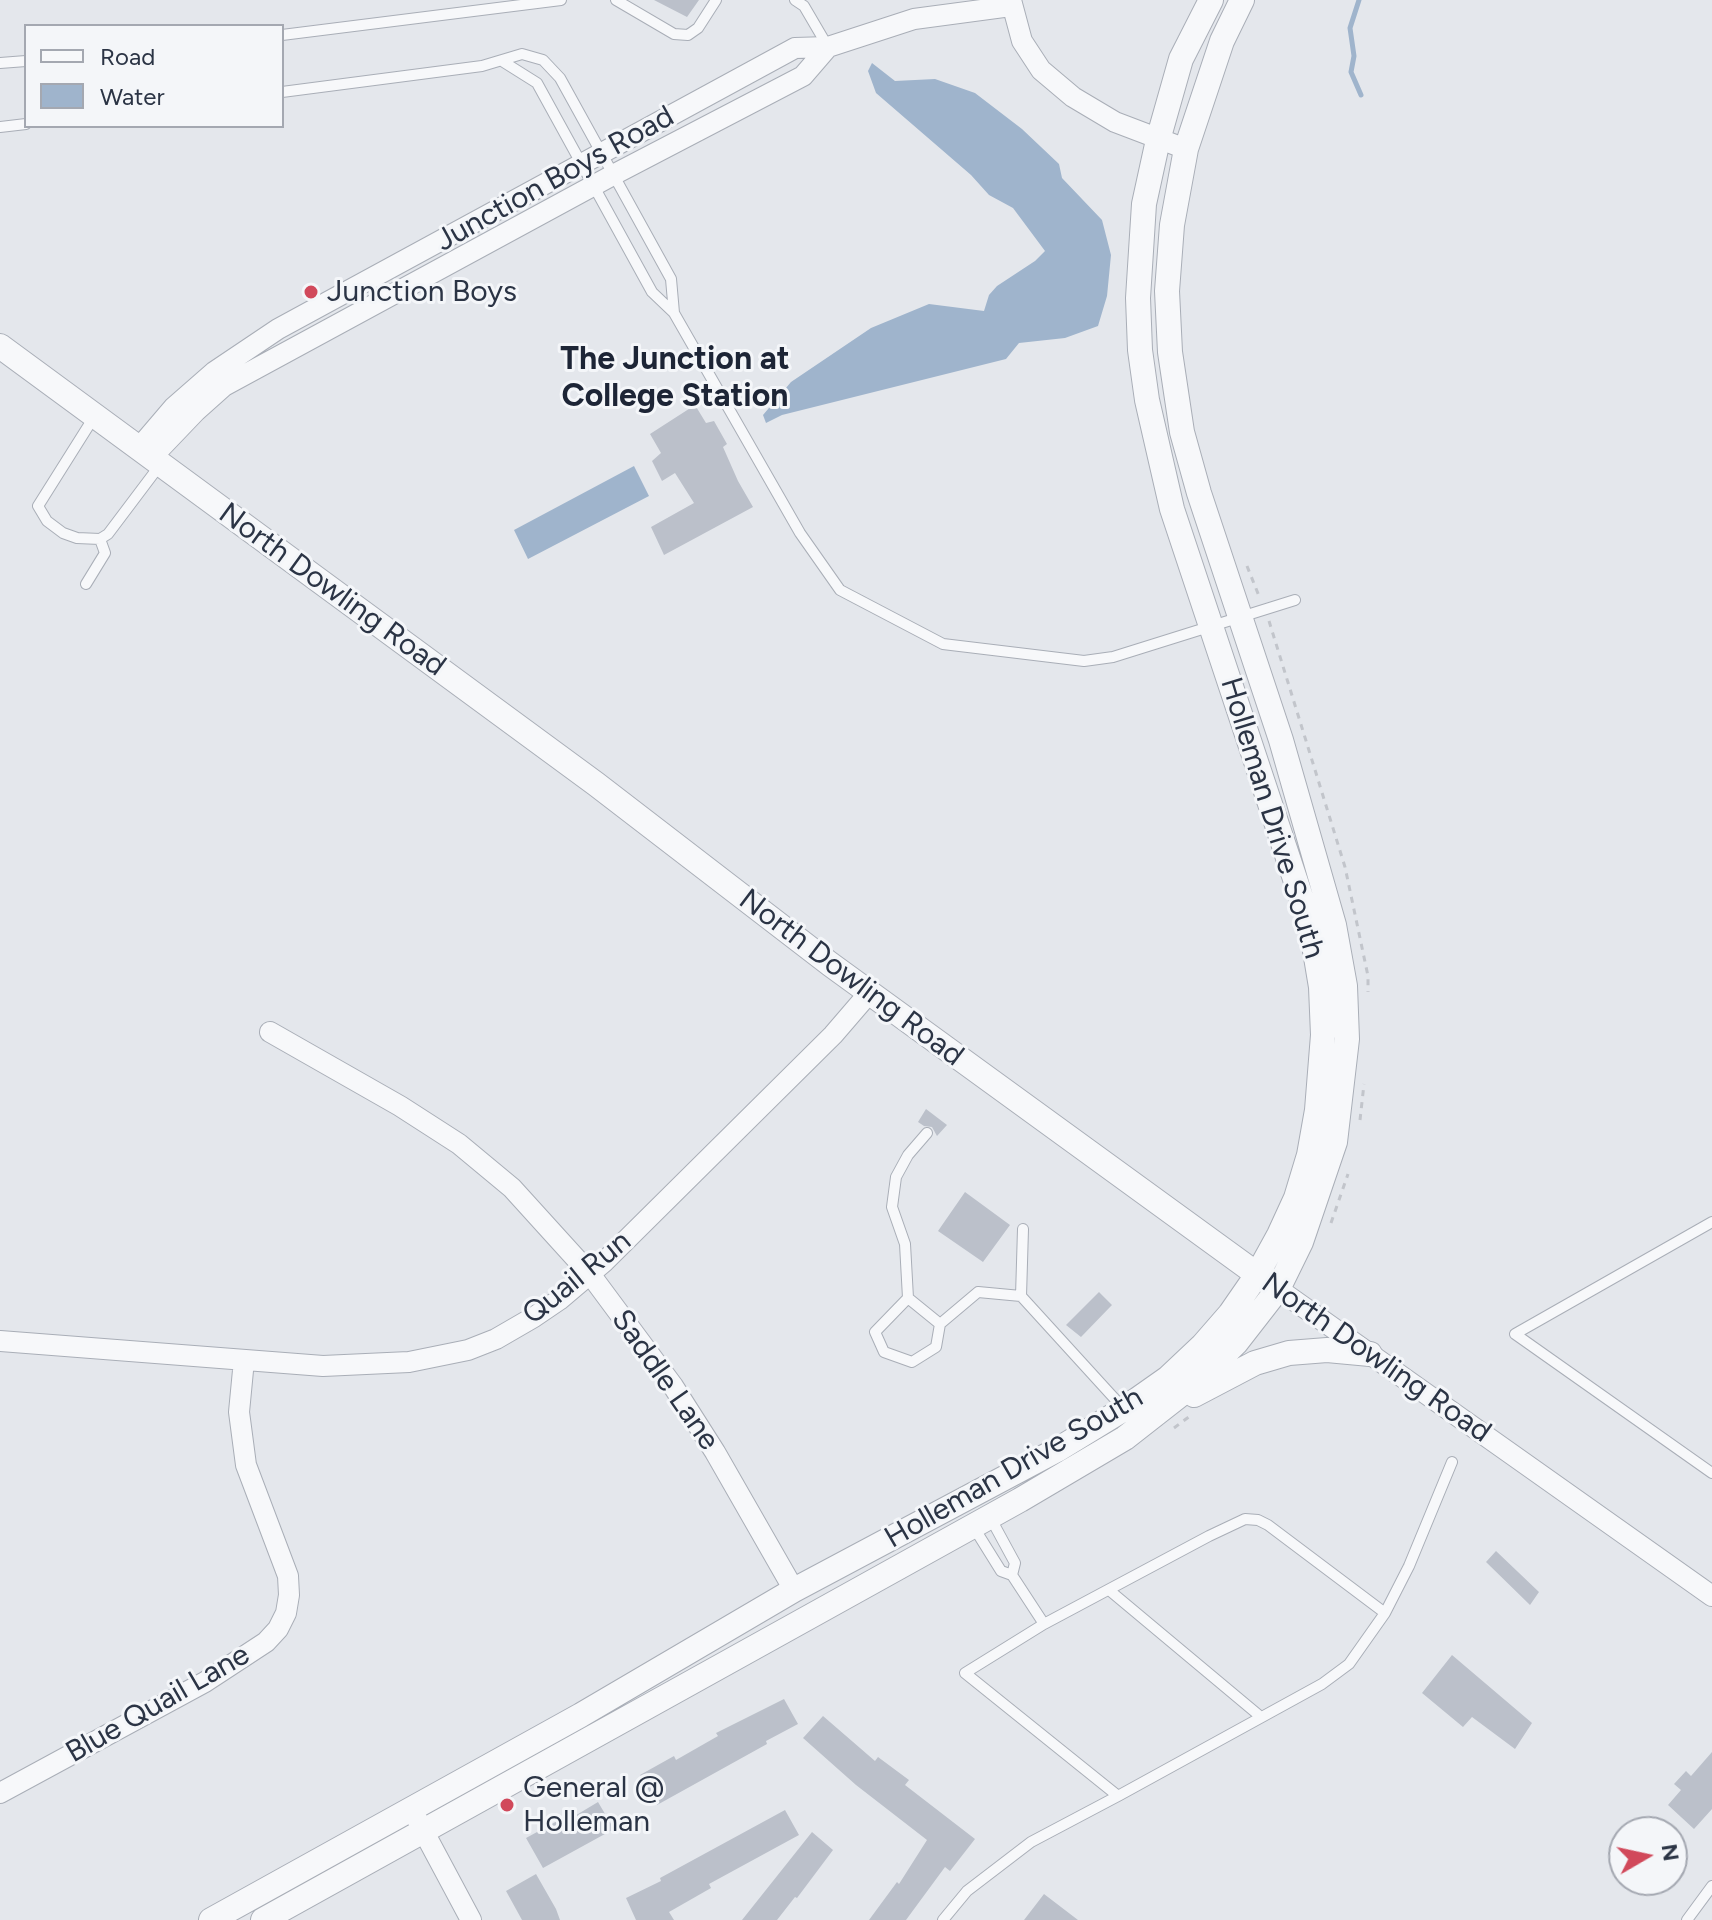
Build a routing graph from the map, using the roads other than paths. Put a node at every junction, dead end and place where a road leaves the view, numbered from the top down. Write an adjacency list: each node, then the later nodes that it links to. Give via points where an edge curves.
1 (561, 0): 8 (lane)
2 (616, 0): 3 (lane, via 674,34 688,35)
3 (716, 0)
4 (795, 0): 9 (lane)
5 (1211, 0): 18 (street, Holleman Drive South, via 1181,59)
6 (1242, 0): 19 (street, Holleman Drive South, via 1222,41)
7 (1011, 3): 9 (street, Junction Boys Road, via 914,19); 18 (street, via 1022,41 1041,70 1073,97)
8 (284, 35)
9 (828, 47): 20 (street, Junction Boys Road, via 795,48); 21 (street, Junction Boys Road, via 803,76)
10 (24, 61): 12 (lane)
11 (502, 61): 13 (lane, via 522,54); 14 (lane); 15 (lane)
12 (0, 63)
13 (553, 69): 14 (lane); 20 (lane)
14 (537, 83): 20 (lane)
15 (284, 92)
16 (24, 124): 17 (lane)
17 (0, 127)
18 (1158, 140): 19 (street); 33 (street, Holleman Drive South, via 1139,246 1140,350 1172,509)
19 (1186, 149): 32 (street, Holleman Drive South, via 1172,225 1170,352 1186,447)
20 (592, 158): 21 (lane); 22 (lane); 28 (street, Junction Boys Road, via 278,329 214,372 174,407)
21 (613, 175): 22 (street, Junction Boys Road); 23 (lane)
22 (594, 185): 24 (lane); 28 (street, Junction Boys Road, via 224,386)
23 (650, 242): 24 (lane); 25 (lane, via 671,279)
24 (631, 253): 25 (lane, via 652,292)
25 (674, 313): 33 (lane, via 800,533 840,590 943,644 1084,661)
26 (0, 346): 27 (street, North Dowling Road)
27 (95, 415): 28 (street, North Dowling Road); 29 (lane, via 38,506 63,533)
28 (151, 456): 29 (lane, via 129,509); 34 (street, North Dowling Road)
29 (100, 539): 30 (lane, via 105,553)
30 (86, 584)
31 (1295, 600): 32 (lane)
32 (1239, 619): 33 (lane); 41 (street, Holleman Drive South, via 1312,846 1345,986 1347,1039 1335,1142 1301,1242)
33 (1213, 627): 40 (street, Holleman Drive South, via 1311,927 1321,987 1322,1078 1309,1155 1296,1198)
34 (870, 992): 39 (street, Quail Run, via 833,1035); 40 (street, North Dowling Road)
35 (270, 1032): 39 (street, Saddle Lane, via 459,1144 512,1188)
36 (927, 1133): 43 (lane, via 896,1177 892,1207 905,1244)
37 (1712, 1222): 51 (lane, via 1515,1334)
38 (1023, 1229): 42 (lane)
39 (590, 1274): 47 (street, Quail Run, via 534,1317 496,1339 454,1354 359,1367); 54 (street, Saddle Lane, via 673,1386)
40 (1257, 1275): 41 (street, North Dowling Road); 48 (street, Holleman Drive South, via 1203,1345)
41 (1278, 1289): 46 (street, North Dowling Road); 49 (street, Holleman Drive South)
42 (1021, 1296): 44 (lane, via 978,1292); 48 (lane)
43 (908, 1298): 44 (lane); 44 (lane, via 875,1332 884,1352 912,1362 936,1347)
44 (940, 1324)
45 (0, 1341): 47 (street, Quail Run)
46 (1370, 1354): 49 (street, via 1327,1350 1255,1363); 56 (street, North Dowling Road)
47 (244, 1360): 60 (street, Blue Quail Lane, via 239,1412 246,1465 288,1576 286,1613 278,1629 216,1675)
48 (1124, 1409): 54 (street, Holleman Drive South)
49 (1166, 1421): 52 (street, Holleman Drive South, via 1125,1438)
50 (1452, 1462): 57 (lane)
51 (1712, 1473)
52 (981, 1521): 53 (lane, via 1001,1571); 53 (lane, via 1015,1563); 63 (street, Holleman Drive South)
53 (1012, 1575): 58 (lane)
54 (794, 1590): 62 (street, Holleman Drive South)
55 (1109, 1590): 57 (lane, via 1221,1530 1245,1519 1258,1520); 58 (lane); 59 (lane)
56 (1712, 1596)
57 (1385, 1613): 59 (lane, via 1349,1664)
58 (1044, 1624): 61 (lane, via 965,1673)
59 (1261, 1717): 61 (lane)
60 (0, 1793)
61 (1118, 1796): 68 (lane, via 1031,1842 967,1891)
62 (411, 1808): 63 (street); 65 (street, Holleman Drive South)
63 (424, 1831): 66 (street, Holleman Drive South); 67 (street)
64 (1712, 1886): 69 (lane)
65 (211, 1920)
66 (263, 1920)
67 (471, 1920)
68 (943, 1920)
69 (1687, 1920)

